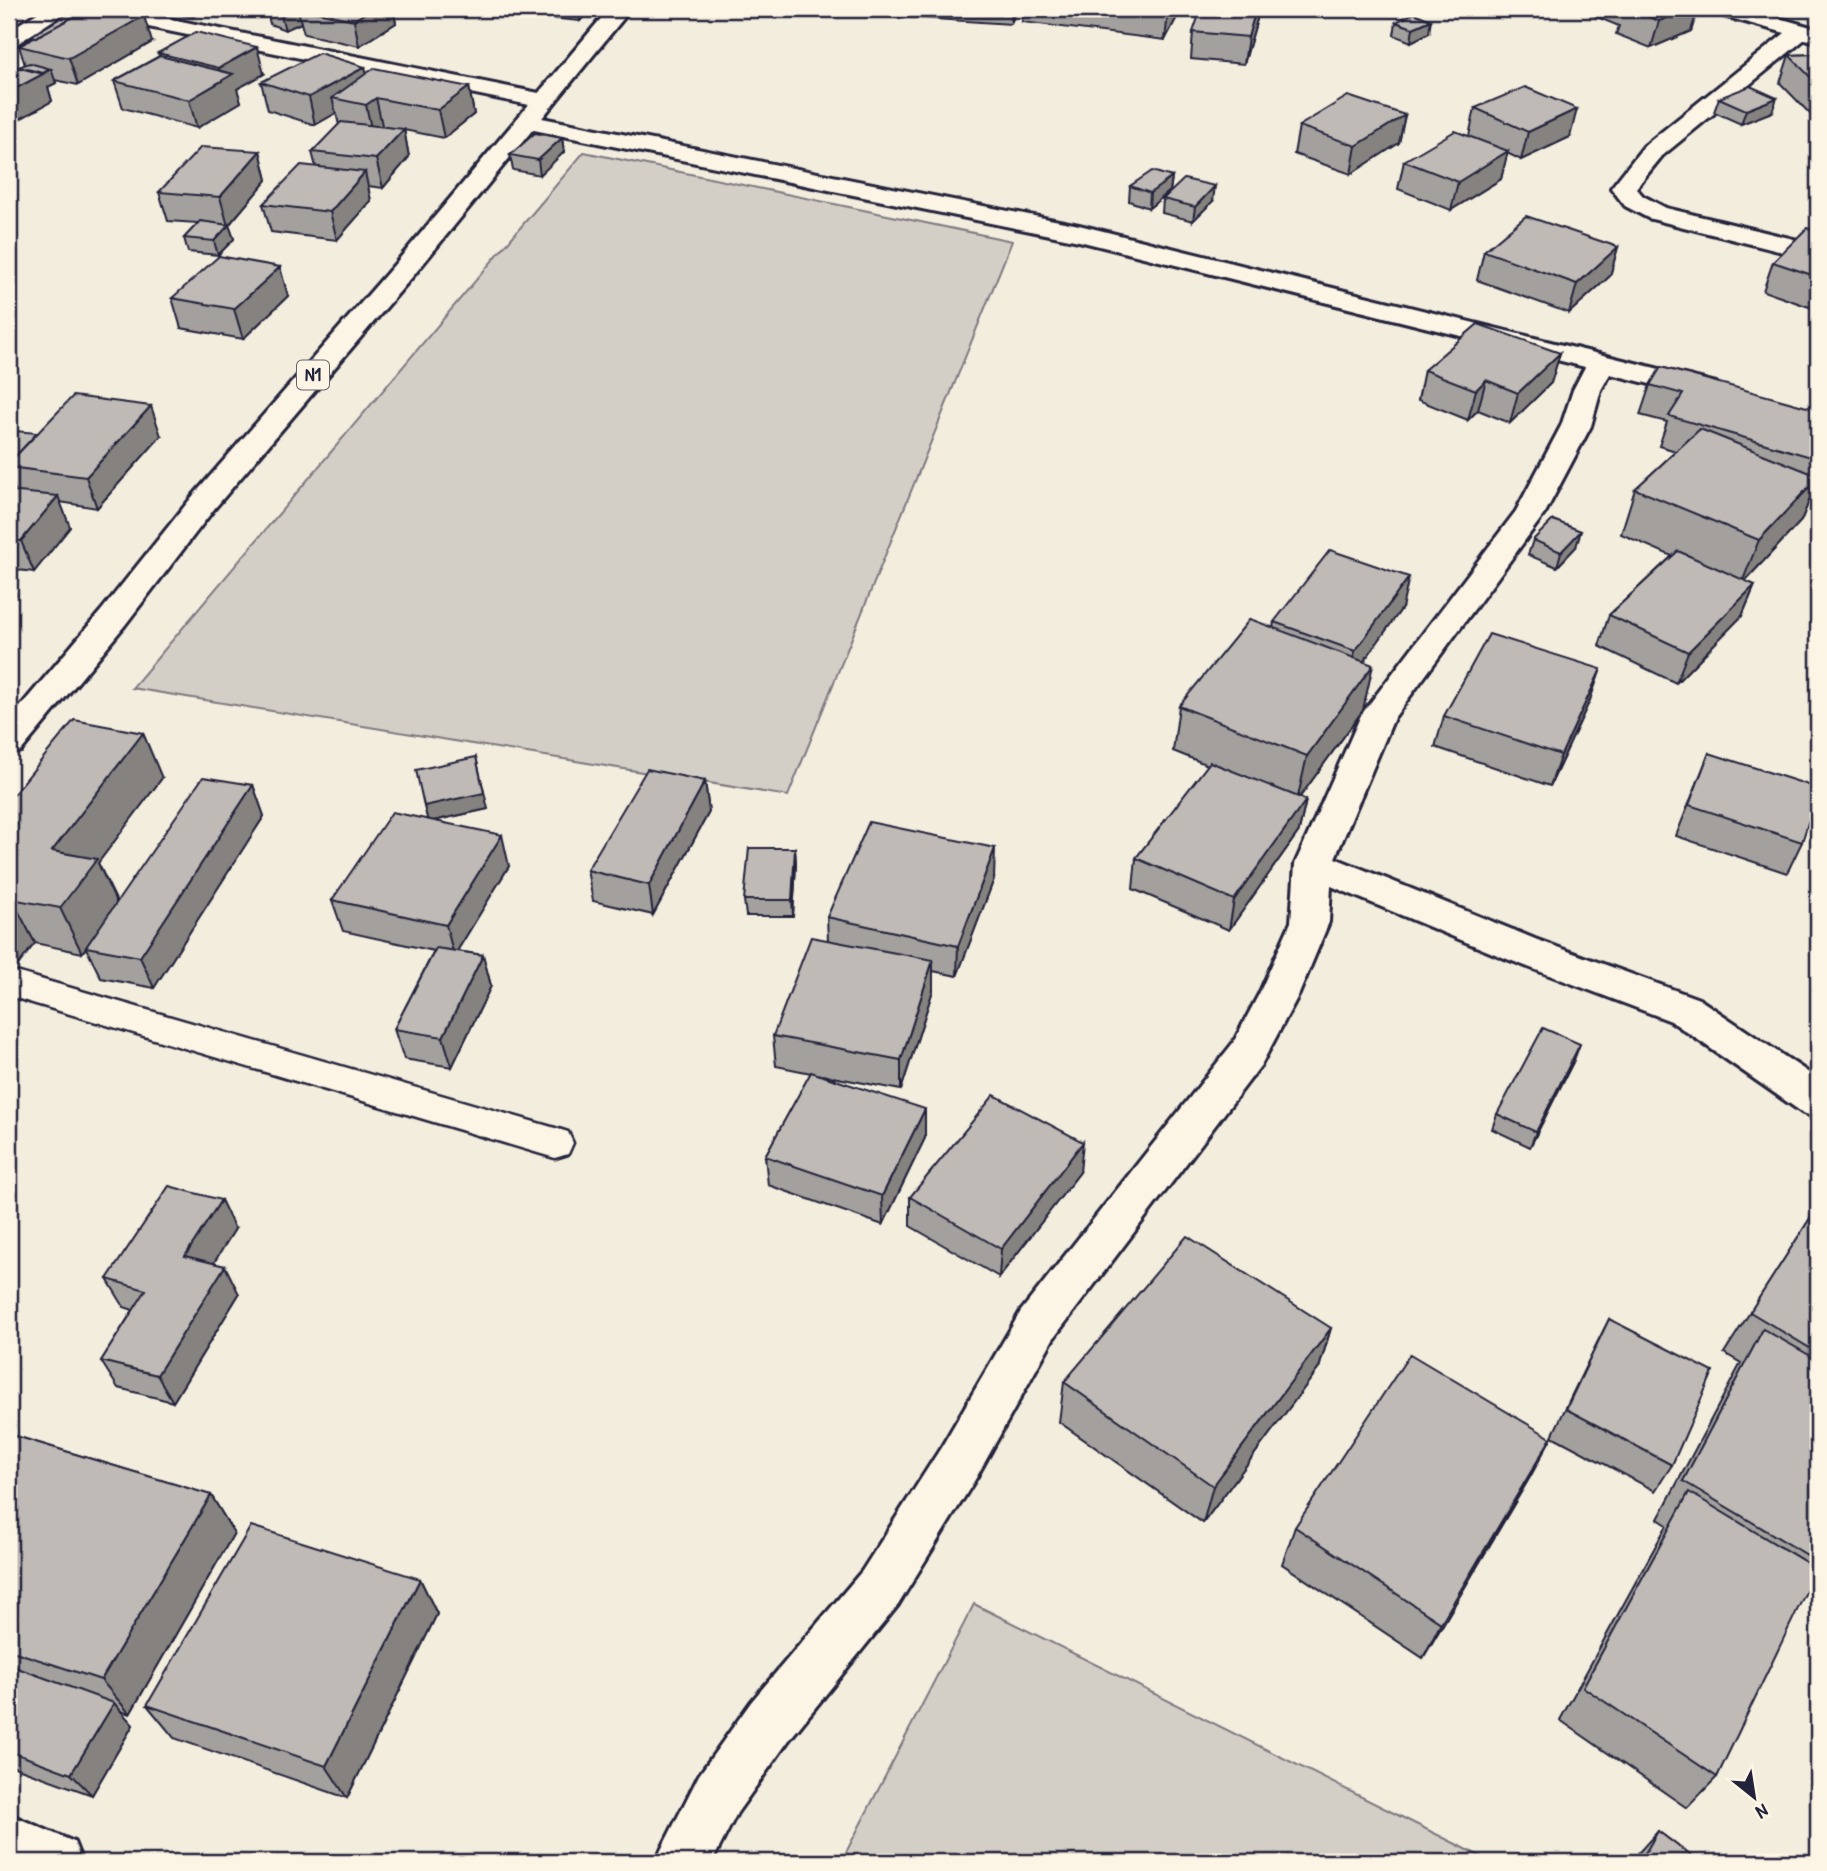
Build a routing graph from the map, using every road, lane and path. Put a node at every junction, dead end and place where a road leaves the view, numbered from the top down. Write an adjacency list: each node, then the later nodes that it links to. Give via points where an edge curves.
1 (59, 9): 6 (street)
2 (90, 9): 7 (street)
3 (620, 9): 7 (street, N1)
4 (1724, 9): 5 (street)
5 (1810, 34): 8 (street, via 1653,151 1623,188 1634,201 1657,213)
6 (9, 39)
7 (536, 111): 9 (street, via 1079,233); 11 (street, N1, via 203,503)
8 (1818, 253)
9 (1602, 362): 10 (street); 12 (street, via 1576,426 1530,513 1378,715)
10 (1724, 394)
11 (9, 743)
12 (1314, 864): 14 (street, via 1685,1010); 18 (street, via 1310,922 1247,1054 1037,1325 880,1588 748,1752 718,1794)
13 (9, 983): 15 (lane)
14 (1818, 1101)
15 (555, 1143)
16 (9, 1842): 17 (street)
17 (54, 1862)
18 (683, 1862)

